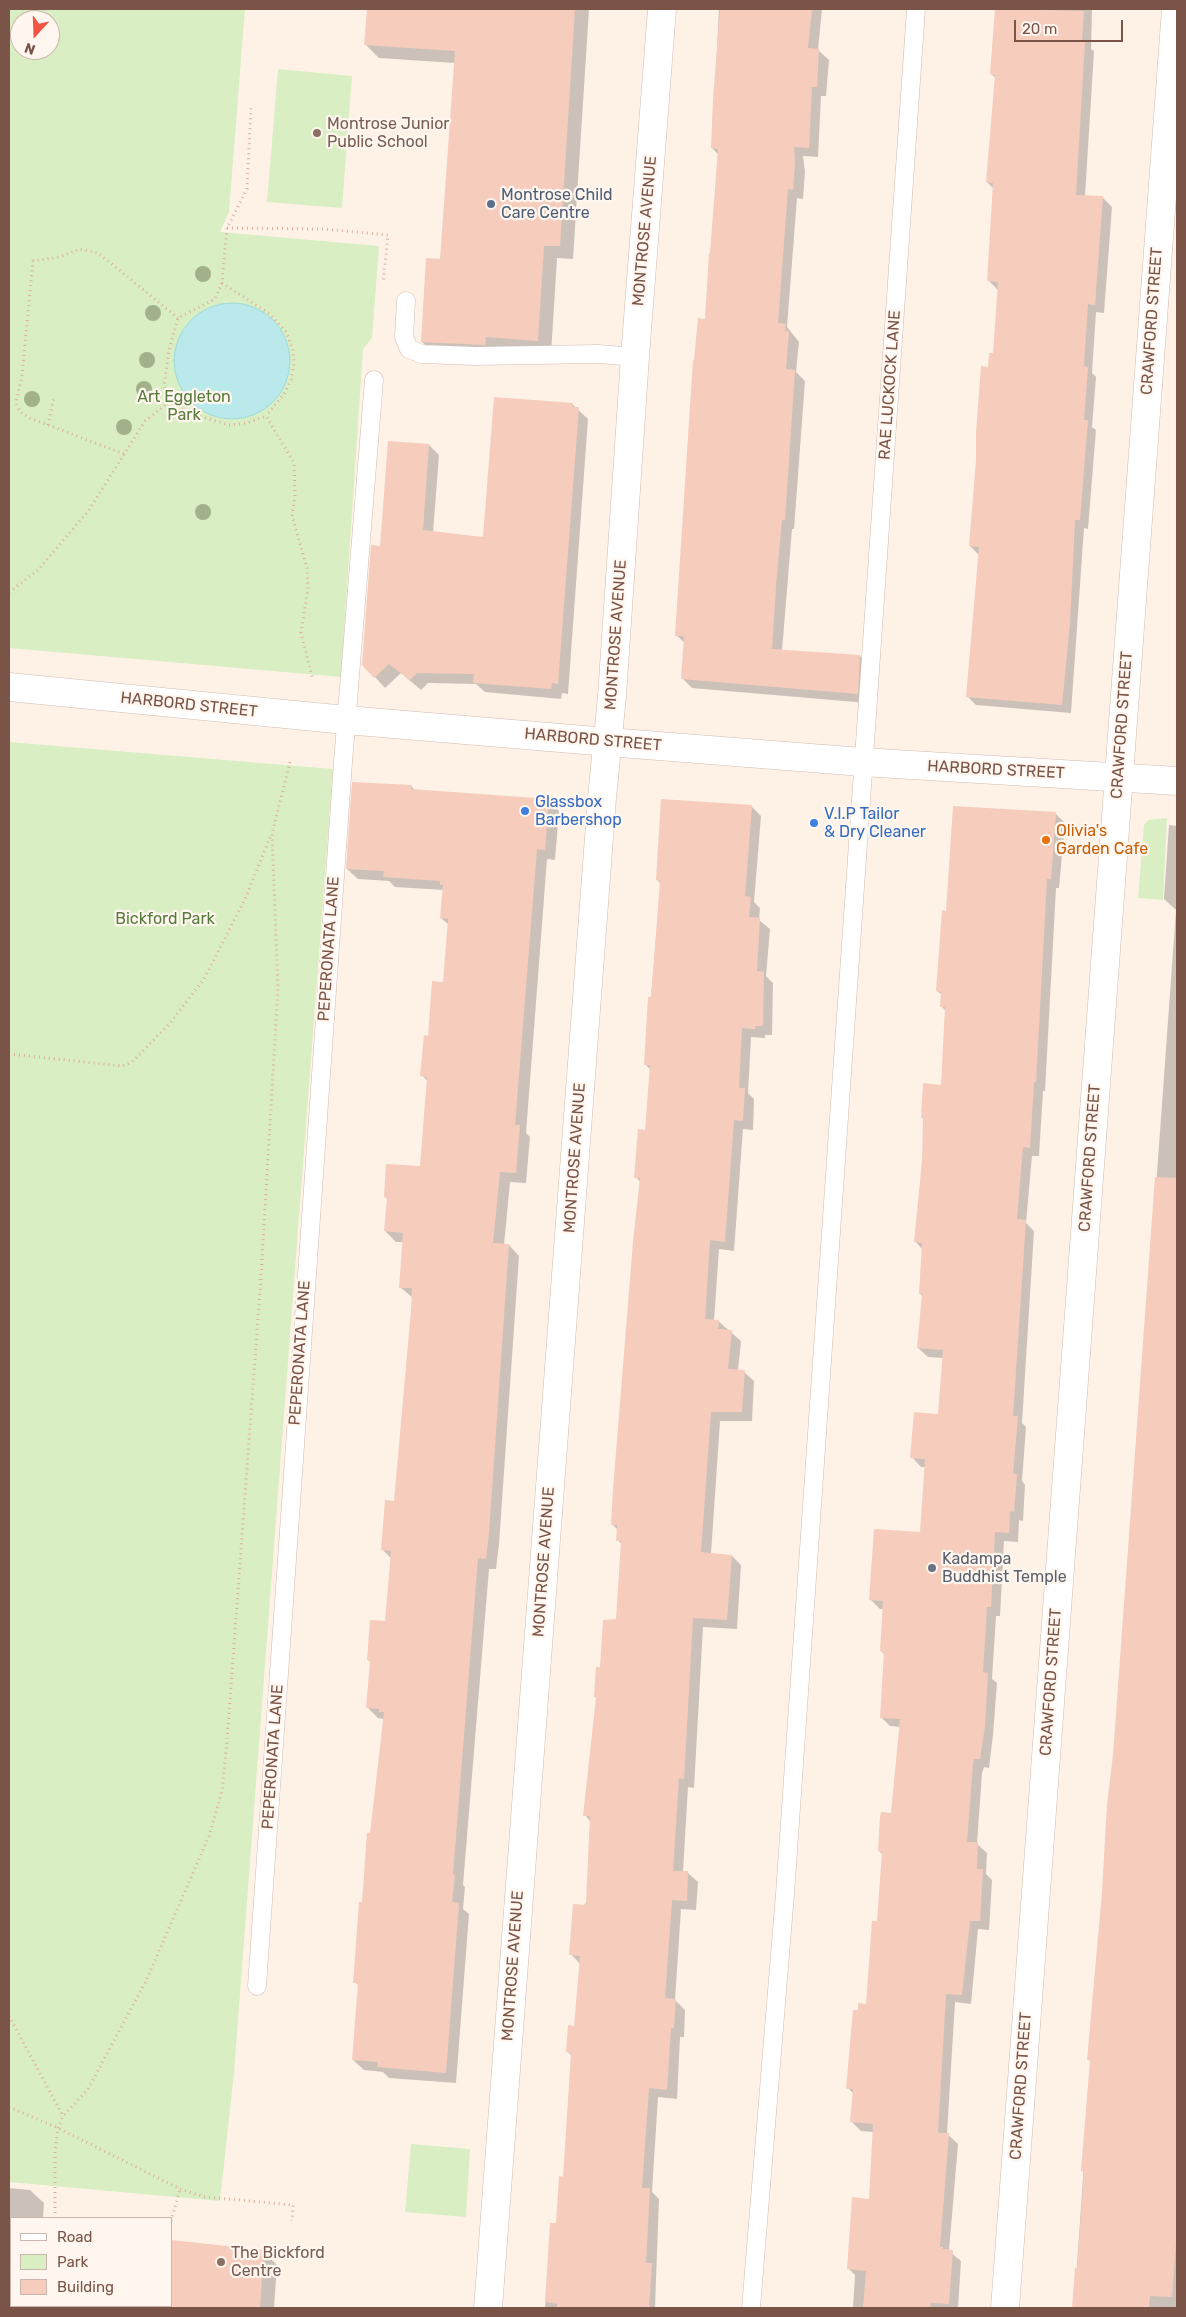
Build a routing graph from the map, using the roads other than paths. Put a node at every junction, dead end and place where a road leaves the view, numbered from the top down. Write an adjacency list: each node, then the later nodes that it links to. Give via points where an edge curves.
1 (662, 9): 5 (street, MONTROSE AVENUE)
2 (916, 9): 10 (lane, RAE LUCKOCK LANE)
3 (1176, 9): 11 (street, CRAWFORD STREET)
4 (406, 301): 5 (lane, via 404,337 408,349 422,354 598,354)
5 (635, 358): 9 (street, MONTROSE AVENUE)
6 (374, 380): 8 (lane, PEPERONATA LANE)
7 (9, 687): 8 (street, HARBORD STREET)
8 (346, 720): 9 (street, HARBORD STREET); 13 (lane, PEPERONATA LANE)
9 (608, 742): 10 (street, HARBORD STREET); 14 (street, MONTROSE AVENUE)
10 (862, 762): 11 (street, HARBORD STREET); 15 (lane, RAE LUCKOCK LANE, via 785,1894)
11 (1119, 777): 12 (street, HARBORD STREET); 16 (street, CRAWFORD STREET)
12 (1177, 780)
13 (258, 1986)
14 (488, 2308)
15 (751, 2308)
16 (1005, 2308)

